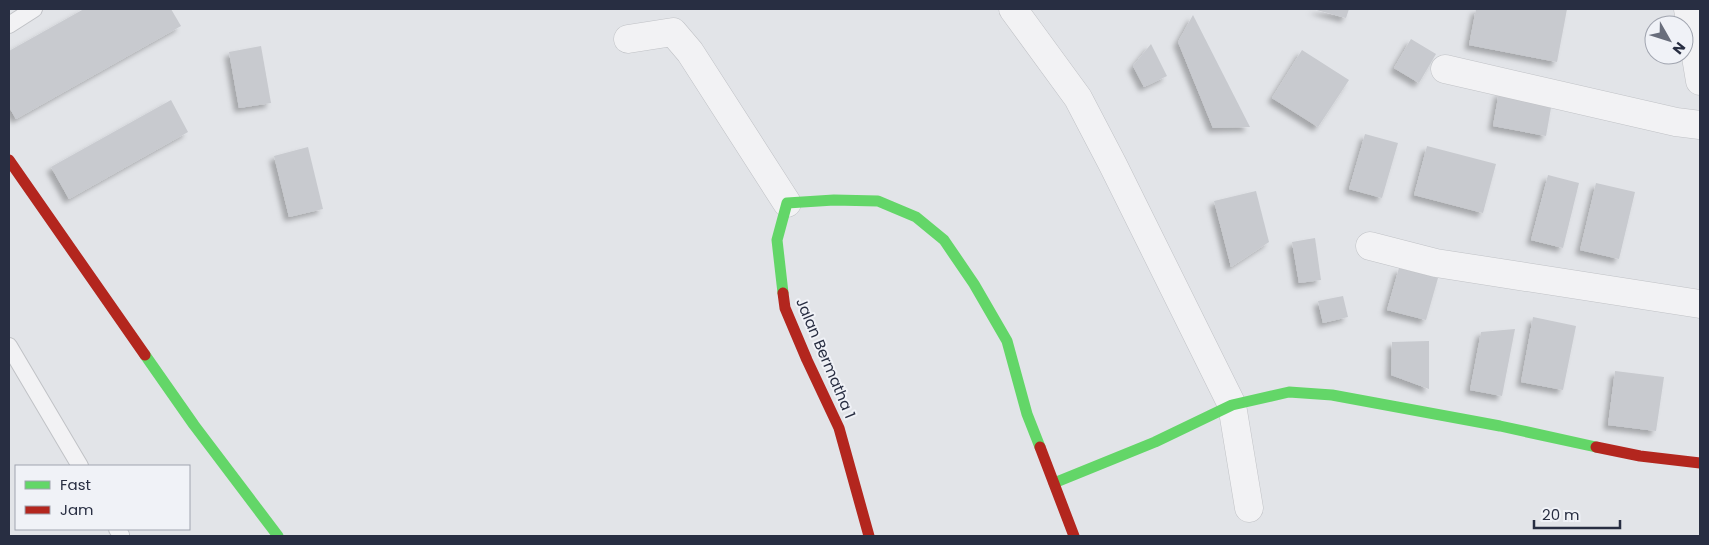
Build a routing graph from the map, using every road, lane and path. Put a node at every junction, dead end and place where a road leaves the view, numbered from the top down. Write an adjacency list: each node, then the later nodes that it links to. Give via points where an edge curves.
1 (34, 9): 4 (lane)
2 (1012, 9): 14 (street, via 1078,98)
3 (1688, 9): 7 (street)
4 (9, 24)
5 (628, 39): 10 (street, via 673,32 690,52)
6 (1445, 70): 8 (street)
7 (1700, 81)
8 (1700, 125)
9 (9, 160): 19 (street, via 194,425)
10 (787, 203): 17 (street, via 878,201 916,218 944,240 1007,342 1027,414); 20 (street, Jalan Bermatha 1, via 777,240 786,308 839,428)
11 (1370, 246): 12 (street, via 1436,263)
12 (1700, 304)
13 (9, 346): 16 (lane)
14 (1232, 405): 15 (street, via 1289,392 1332,395 1640,456); 17 (street, via 1156,442); 18 (street)
15 (1700, 463)
16 (79, 465)
17 (1054, 483): 21 (street)
18 (1249, 508)
19 (278, 536)
20 (869, 536)
21 (1074, 536)

